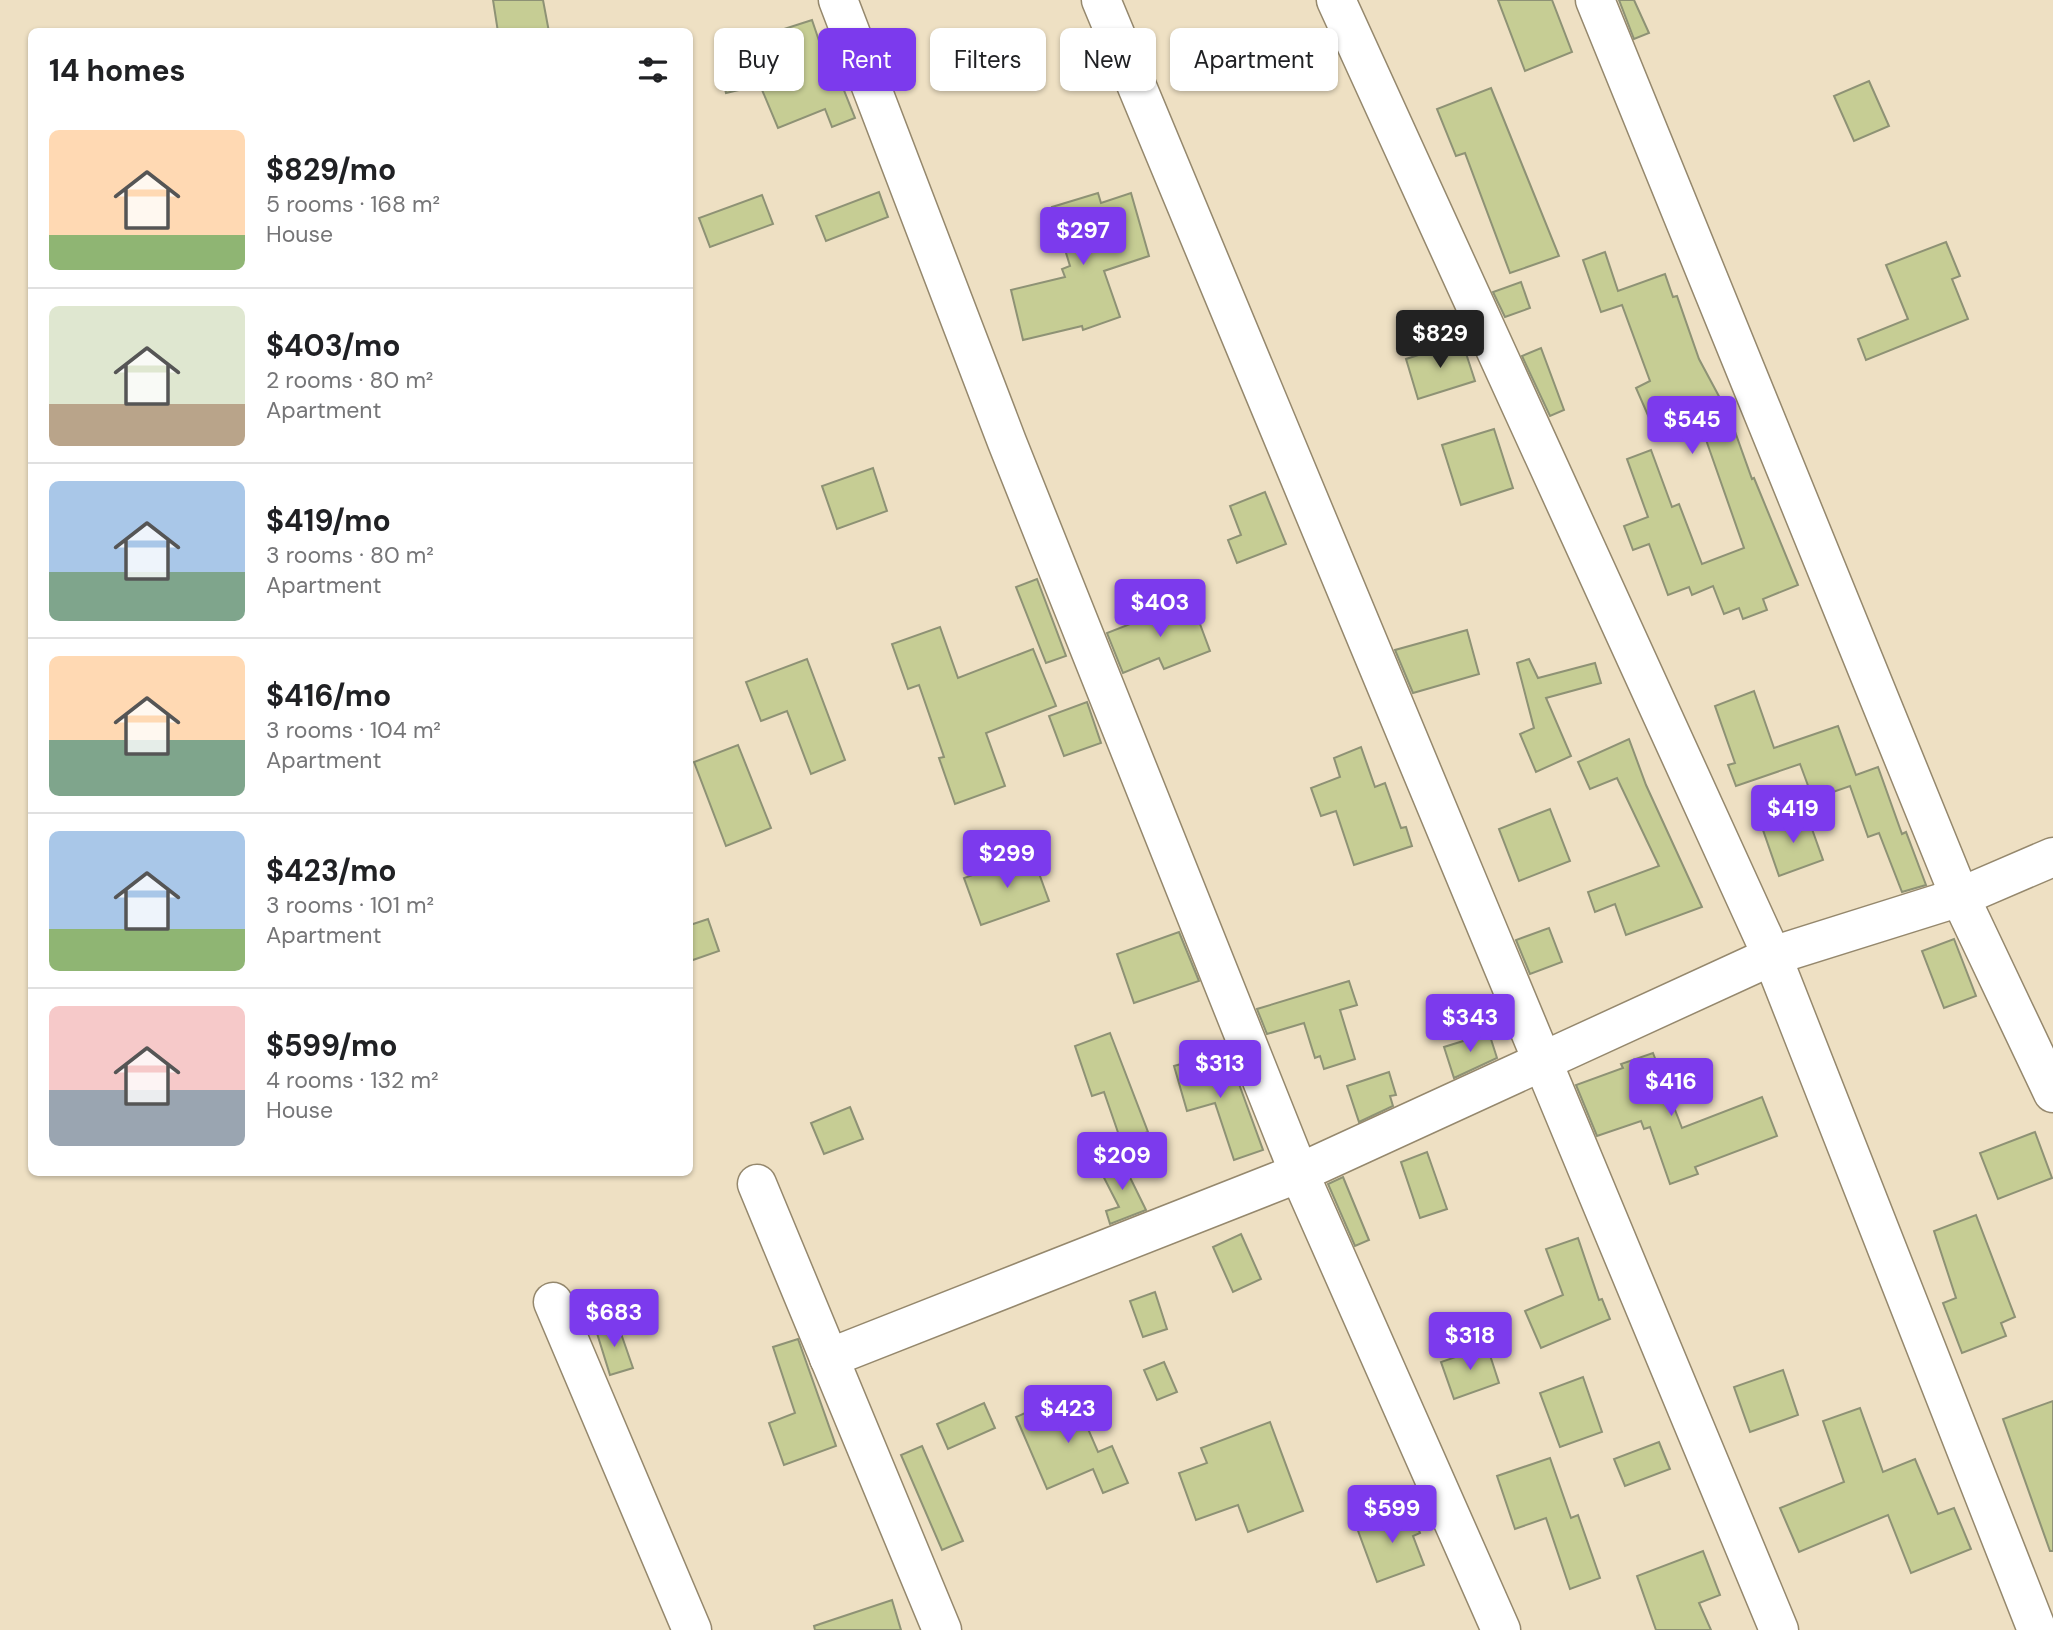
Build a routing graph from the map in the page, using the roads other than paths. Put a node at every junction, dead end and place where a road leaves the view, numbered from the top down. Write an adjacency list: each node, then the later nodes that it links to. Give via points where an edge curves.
1 (838, 0): 10 (street, via 1012,455)
2 (1101, 0): 8 (street)
3 (1336, 0): 7 (street)
4 (1595, 0): 6 (street)
5 (2053, 857): 6 (street)
6 (1960, 897): 7 (street); 9 (street)
7 (1772, 956): 8 (street); 18 (street)
8 (1542, 1061): 10 (street); 17 (street)
9 (2053, 1093)
10 (1299, 1173): 13 (street); 16 (street)
11 (757, 1184): 13 (street)
12 (553, 1302): 14 (street)
13 (829, 1358): 15 (street)
14 (692, 1630)
15 (942, 1630)
16 (1502, 1630)
17 (1779, 1630)
18 (2037, 1630)

